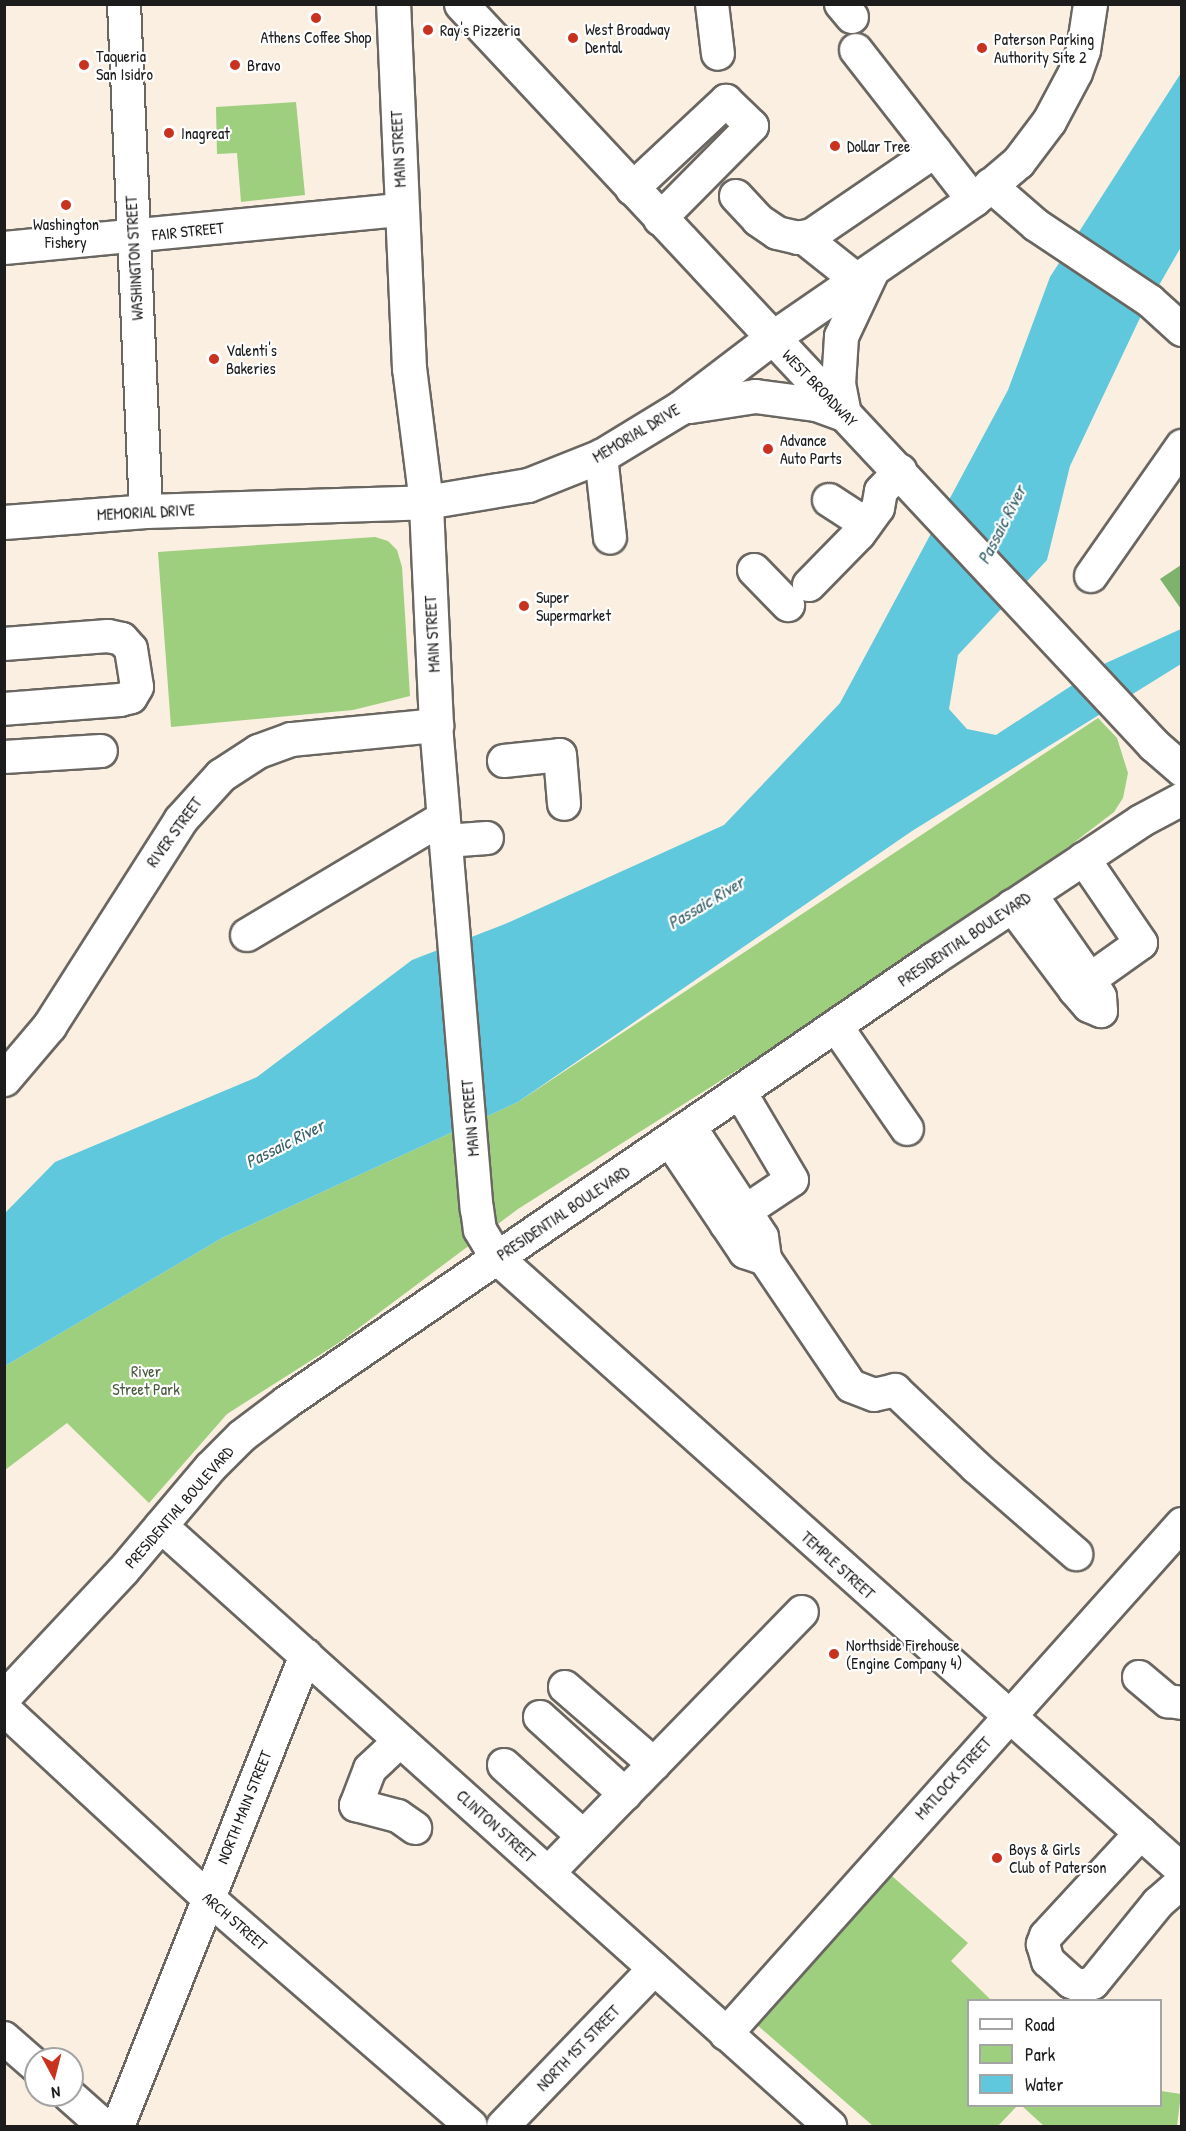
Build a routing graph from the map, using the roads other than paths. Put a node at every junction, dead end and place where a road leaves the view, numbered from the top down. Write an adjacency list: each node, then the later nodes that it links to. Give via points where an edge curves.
1 (124, 4): 14 (street, WASHINGTON STREET)
2 (393, 4): 12 (main road, MAIN STREET)
3 (461, 4): 9 (main road, WEST BROADWAY)
4 (712, 4): 7 (street)
5 (1090, 4): 10 (main road, MEMORIAL DRIVE, via 1083,50 1061,100 1034,144)
6 (856, 50): 8 (street)
7 (718, 54)
8 (935, 151): 10 (street); 15 (street, via 812,235)
9 (632, 189): 13 (main road, WEST BROADWAY); 13 (street, via 726,101 752,126)
10 (982, 192): 17 (main road, MEMORIAL DRIVE); 18 (street, via 1150,301)
11 (736, 196): 15 (street, via 758,220 777,233)
12 (401, 210): 14 (street, FAIR STREET); 26 (main road, MAIN STREET, via 409,368)
13 (660, 219): 19 (main road, WEST BROADWAY)
14 (133, 236): 16 (street, FAIR STREET); 27 (street, WASHINGTON STREET)
15 (803, 237): 17 (street)
16 (4, 248)
17 (864, 275): 19 (main road, MEMORIAL DRIVE); 21 (main road, via 841,336 838,384)
18 (1182, 330)
19 (772, 338): 20 (main road, MEMORIAL DRIVE); 21 (main road, WEST BROADWAY)
20 (680, 408): 21 (main road, via 755,396 816,404); 23 (main road, MEMORIAL DRIVE)
21 (844, 414): 24 (main road, WEST BROADWAY)
22 (1182, 446): 32 (street)
23 (601, 456): 26 (main road, MEMORIAL DRIVE, via 528,485); 30 (street)
24 (900, 471): 29 (street, via 881,491 878,508); 39 (main road, WEST BROADWAY)
25 (829, 500): 29 (street)
26 (426, 502): 27 (main road, MEMORIAL DRIVE); 35 (main road, MAIN STREET)
27 (146, 511): 28 (main road, MEMORIAL DRIVE)
28 (4, 522)
29 (867, 524): 31 (street, via 799,595)
30 (610, 538)
31 (754, 570)
32 (1091, 576)
33 (4, 644): 34 (street, via 108,636 122,639 131,649 137,687 132,697 120,700)
34 (4, 709)
35 (436, 725): 42 (street, MAIN STREET); 50 (main road, RIVER STREET, via 291,739 258,751 221,775 180,820 55,1016)
36 (101, 751): 37 (street)
37 (4, 757)
38 (504, 760): 41 (street, via 560,755)
39 (1182, 769)
40 (1182, 799): 44 (street, PRESIDENTIAL BOULEVARD)
41 (564, 804)
42 (445, 830): 43 (street); 46 (street); 55 (street, MAIN STREET, via 480,1230)
43 (487, 838)
44 (1084, 859): 45 (street, PRESIDENTIAL BOULEVARD); 47 (street, via 1141,943)
45 (1021, 900): 47 (street); 49 (street, PRESIDENTIAL BOULEVARD)
46 (248, 935)
47 (1083, 985): 48 (street, via 1100,997)
48 (1101, 1011)
49 (836, 1026): 51 (street, PRESIDENTIAL BOULEVARD); 52 (street)
50 (4, 1079)
51 (740, 1092): 53 (street, PRESIDENTIAL BOULEVARD); 54 (street, via 792,1180)
52 (907, 1130)
53 (680, 1134): 54 (street); 55 (street, PRESIDENTIAL BOULEVARD)
54 (736, 1217): 58 (street, via 762,1237 765,1259 851,1386 874,1395 896,1390 976,1467)
55 (497, 1258): 57 (street, PRESIDENTIAL BOULEVARD, via 242,1436); 66 (street, TEMPLE STREET, via 844,1572)
56 (1182, 1524): 66 (street, MATLOCK STREET)
57 (161, 1526): 60 (street, CLINTON STREET); 63 (street, PRESIDENTIAL BOULEVARD)
58 (1076, 1554)
59 (802, 1612): 70 (street)
60 (306, 1655): 68 (street, CLINTON STREET); 77 (street, NORTH MAIN STREET)
61 (1139, 1677): 64 (street, via 1168,1701)
62 (565, 1687): 70 (street)
63 (4, 1698)
64 (1182, 1703)
65 (4, 1709): 77 (street, ARCH STREET)
66 (1009, 1715): 73 (street, TEMPLE STREET); 79 (street, MATLOCK STREET)
67 (540, 1717): 71 (street)
68 (400, 1741): 72 (street, via 369,1769 356,1805 398,1816); 76 (street, CLINTON STREET)
69 (504, 1764): 74 (street)
70 (654, 1764): 71 (street)
71 (625, 1794): 74 (street)
72 (415, 1828)
73 (1141, 1833): 75 (street, TEMPLE STREET); 75 (street, via 1046,1936 1043,1944 1048,1960 1071,1982 1081,1986 1093,1983)
74 (583, 1836): 76 (street)
75 (1181, 1870)
76 (548, 1873): 78 (street, CLINTON STREET)
77 (207, 1897): 84 (street, NORTH MAIN STREET); 85 (street, ARCH STREET)
78 (654, 1969): 79 (street, CLINTON STREET); 86 (street, NORTH 1ST STREET)
79 (726, 2034): 87 (street, CLINTON STREET)
80 (4, 2038): 81 (street)
81 (24, 2056)
82 (82, 2107): 83 (street)
83 (104, 2127)
84 (118, 2127)
85 (471, 2127)
86 (503, 2127)
87 (830, 2127)

